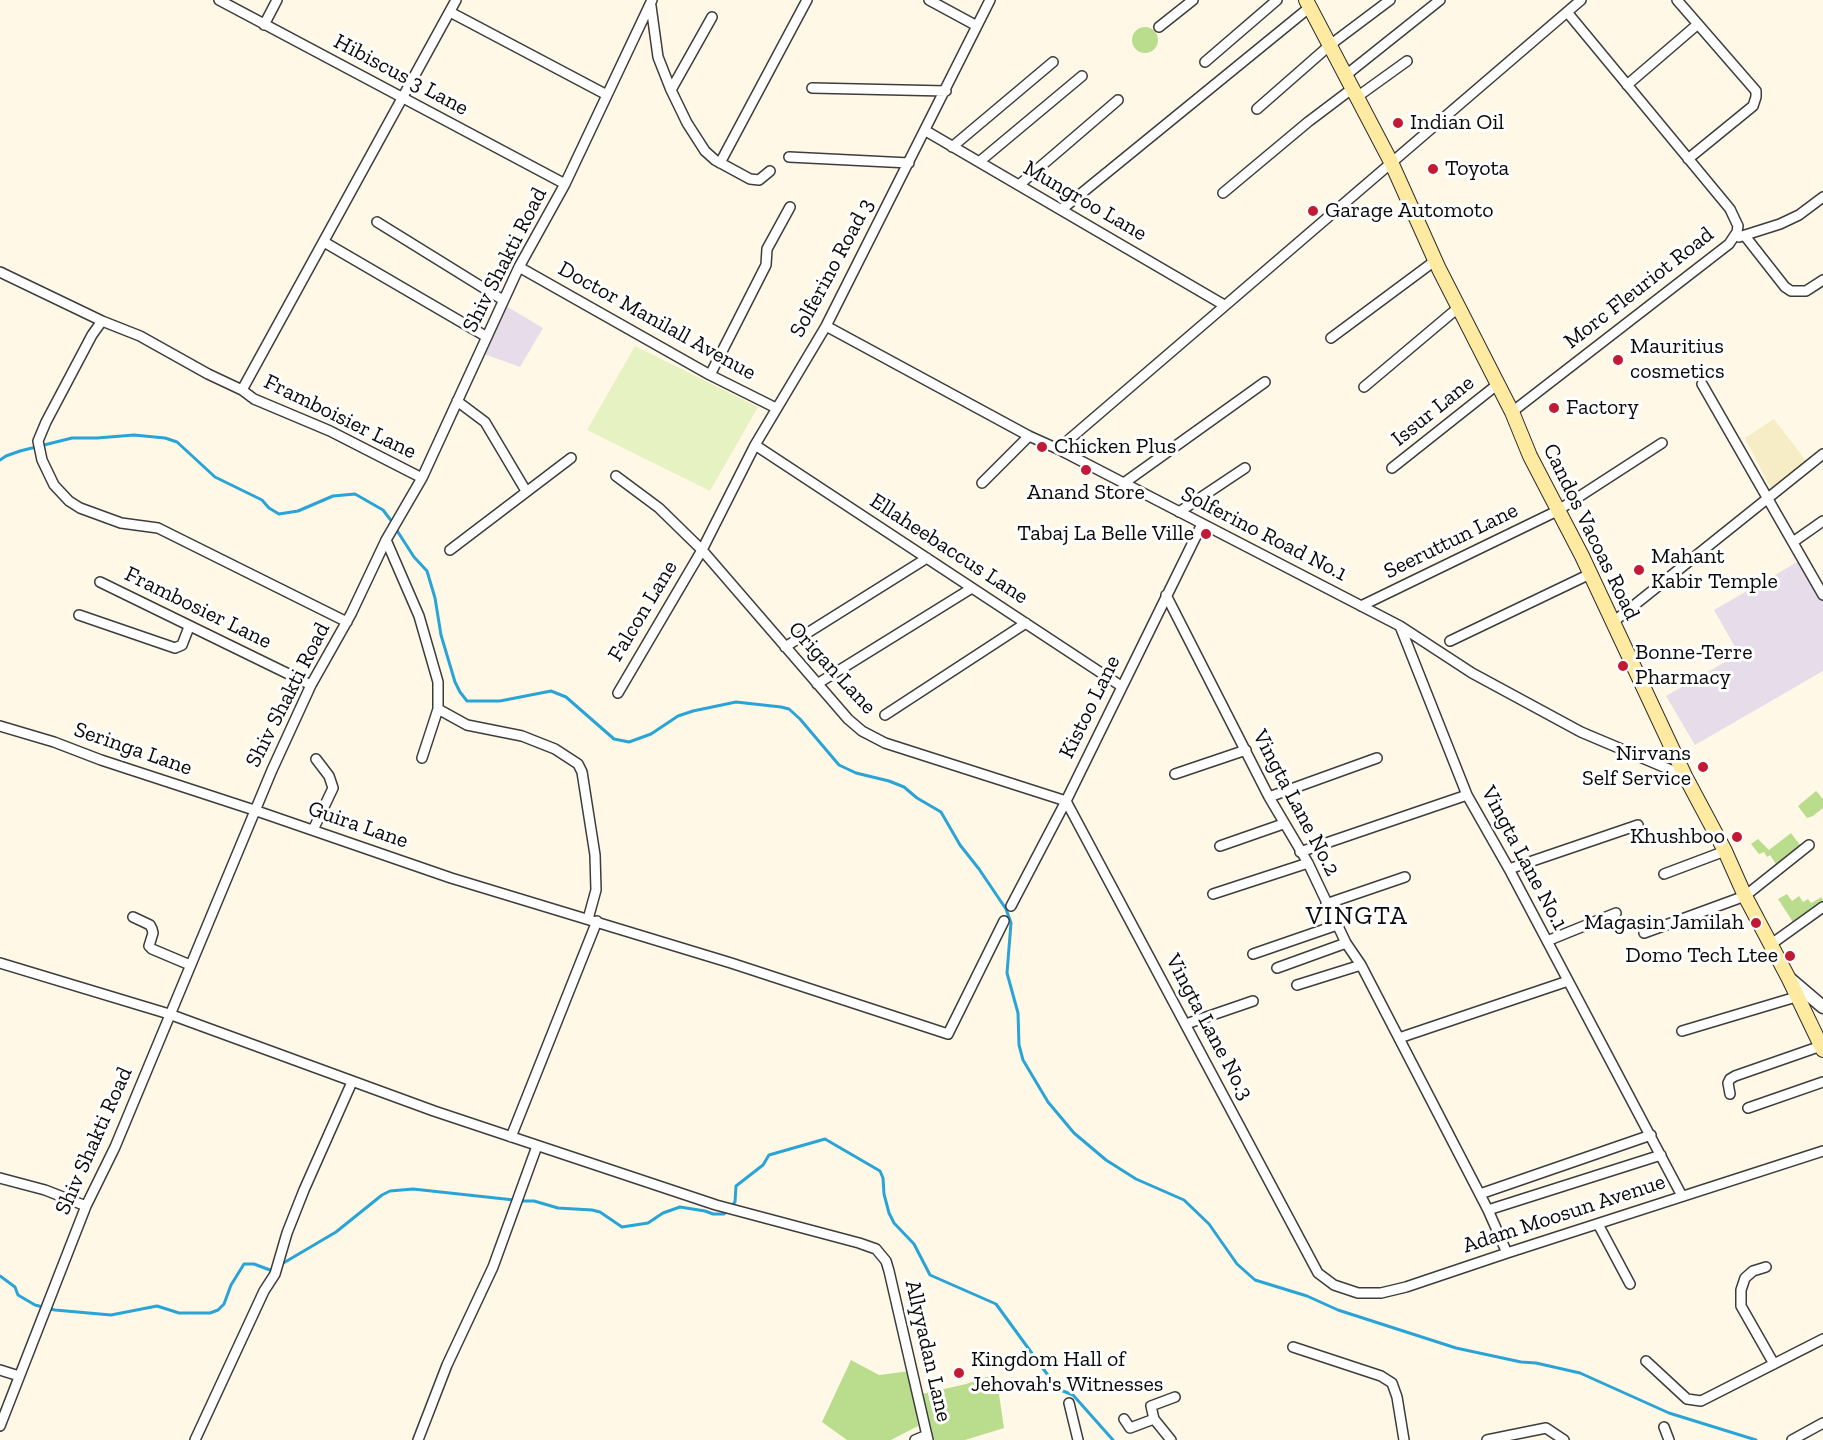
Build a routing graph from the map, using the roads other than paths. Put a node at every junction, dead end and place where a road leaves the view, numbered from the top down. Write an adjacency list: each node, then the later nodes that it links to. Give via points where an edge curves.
1 (219, 0): 19 (street, Hibiscus 3 Lane)
2 (278, 0): 19 (street)
3 (456, 0): 15 (street)
4 (807, 0): 43 (street)
5 (929, 0): 20 (street)
6 (990, 0): 20 (street, Solferino Road 3)
7 (1193, 0): 21 (street)
8 (1277, 0): 25 (street)
9 (1390, 0): 22 (street)
10 (1440, 0): 26 (street)
11 (1581, 0): 16 (street)
12 (1677, 0): 18 (street)
13 (652, 2): 30 (street, via 658,57); 33 (street, Shiv Shakti Road)
14 (1307, 2): 22 (main road, Candos Vacoas Road); 51 (street)
15 (450, 12): 33 (street); 34 (street)
16 (1567, 12): 28 (street, Morc Fleuriot Road); 42 (street)
17 (712, 17): 30 (street)
18 (1698, 24): 28 (street); 40 (street, via 1753,86 1756,97 1753,106)
19 (264, 25): 34 (street, Hibiscus 3 Lane)
20 (977, 26): 31 (street, Solferino Road 3)
21 (1159, 27)
22 (1330, 45): 26 (main road, Candos Vacoas Road); 36 (street)
23 (1407, 61): 32 (street)
24 (1053, 62): 38 (street)
25 (1204, 62)
26 (1346, 75): 32 (main road, Candos Vacoas Road)
27 (1082, 76): 41 (street)
28 (1627, 85): 40 (street, Morc Fleuriot Road)
29 (812, 87): 31 (street)
30 (671, 90): 43 (street, via 705,150)
31 (946, 91): 37 (street, Solferino Road 3)
32 (1355, 93): 42 (main road, Candos Vacoas Road); 48 (street, via 1308,122)
33 (607, 95): 46 (street, Shiv Shakti Road)
34 (402, 98): 46 (street, Hibiscus 3 Lane); 55 (street)
35 (1118, 100): 47 (street)
36 (1257, 109)
37 (926, 131): 38 (street, Mungroo Lane); 44 (street, Solferino Road 3)
38 (952, 147): 41 (street, Mungroo Lane)
39 (789, 157): 44 (street)
40 (1688, 159): 54 (street, Morc Fleuriot Road, via 1736,218)
41 (980, 162): 47 (street, Mungroo Lane)
42 (1391, 162): 56 (main road, Candos Vacoas Road); 61 (street)
43 (720, 163): 45 (street, via 754,181)
44 (909, 163): 64 (street, Solferino Road 3)
45 (770, 171)
46 (565, 184): 57 (street, Shiv Shakti Road)
47 (1018, 185): 51 (street, Mungroo Lane)
48 (1223, 194)
49 (1823, 197): 53 (street, via 1799,215)
50 (790, 207): 67 (street, via 767,249 766,265)
51 (1061, 210): 61 (street, Mungroo Lane)
52 (377, 222): 60 (street)
53 (1745, 237): 54 (street); 59 (street, via 1791,291 1806,291)
54 (1734, 238): 75 (street, Morc Fleuriot Road)
55 (324, 242): 65 (street); 72 (street)
56 (1436, 260): 62 (main road, Candos Vacoas Road); 66 (street)
57 (519, 267): 60 (street, Shiv Shakti Road); 67 (street, Doctor Manilall Avenue)
58 (0, 272): 63 (street, Framboisier Lane)
59 (1823, 280)
60 (504, 300): 65 (street, Shiv Shakti Road)
61 (1224, 305): 79 (street)
62 (1459, 307): 69 (main road, Candos Vacoas Road); 71 (street)
63 (102, 321): 72 (street, Framboisier Lane, via 140,336); 106 (street, via 46,422 39,449 54,485 80,508 121,523 158,528)
64 (826, 326): 74 (street, Solferino Road 3); 76 (street, Solferino Road No.1)
65 (487, 337): 73 (street, Shiv Shakti Road)
66 (1331, 338)
67 (710, 375): 74 (street, Doctor Manilall Avenue)
68 (1265, 382): 87 (street)
69 (1498, 384): 75 (main road, Candos Vacoas Road); 83 (street, Issur Lane)
70 (1702, 384): 89 (street)
71 (1364, 387)
72 (242, 390): 85 (street, Framboisier Lane)
73 (457, 400): 85 (street, Shiv Shakti Road); 88 (street, via 485,422)
74 (776, 408): 78 (street, Solferino Road 3)
75 (1512, 412): 90 (main road, Candos Vacoas Road)
76 (1029, 436): 79 (street, Solferino Road No.1); 86 (street)
77 (1662, 443): 90 (street, Seeruttun Lane)
78 (755, 445): 97 (street, Solferino Road 3); 98 (street, Ellaheebaccus Lane)
79 (1058, 449): 87 (street, Solferino Road No.1)
80 (1823, 454): 89 (street)
81 (571, 458): 88 (street)
82 (1245, 468): 91 (street)
83 (1392, 468)
84 (616, 476): 97 (street, Origan Lane, via 659,508)
85 (422, 478): 94 (street, Shiv Shakti Road)
86 (982, 483)
87 (1124, 483): 91 (street, Solferino Road No.1)
88 (526, 491): 96 (street)
89 (1767, 500): 95 (street); 108 (street)
90 (1557, 511): 99 (main road, Candos Vacoas Road); 104 (street, Seeruttun Lane)
91 (1179, 512): 93 (street, Solferino Road No.1)
92 (1823, 521): 95 (street)
93 (1202, 524): 102 (street, Kistoo Lane); 104 (street, Solferino Road No.1)
94 (389, 536): 106 (street, Shiv Shakti Road); 117 (street, via 438,682)
95 (1793, 542): 103 (street)
96 (450, 550)
97 (702, 550): 112 (street, Origan Lane); 116 (street, Falcon Lane)
98 (927, 558): 101 (street, Ellaheebaccus Lane); 112 (street)
99 (1590, 574): 108 (main road, Candos Vacoas Road); 111 (street)
100 (100, 582): 110 (street, Frambosier Lane)
101 (972, 588): 107 (street, Ellaheebaccus Lane); 113 (street)
102 (1167, 595): 115 (street, Kistoo Lane); 120 (street, Vingta Lane No.2)
103 (1823, 595)
104 (1361, 606): 109 (street, Solferino Road No.1)
105 (79, 615): 110 (street, via 175,648 182,645)
106 (347, 622): 114 (street, Shiv Shakti Road)
107 (1026, 623): 115 (street, Ellaheebaccus Lane); 118 (street)
108 (1612, 623): 125 (main road, Candos Vacoas Road)
109 (1400, 626): 125 (street, Solferino Road No.1, via 1472,673 1581,732); 126 (street, Vingta Lane No.1)
110 (189, 627): 114 (street, Frambosier Lane)
111 (1450, 641)
112 (785, 648): 113 (street, Origan Lane)
113 (817, 684): 128 (street, Origan Lane, via 848,719 885,743)
114 (311, 686): 129 (street, Shiv Shakti Road)
115 (1121, 686): 128 (street, Kistoo Lane)
116 (618, 693)
117 (438, 709): 121 (street); 148 (street, via 467,725 522,736 555,749 578,764 595,855)
118 (885, 715)
119 (0, 726): 129 (street, Seringa Lane)
120 (1246, 750): 124 (street); 127 (street, Vingta Lane No.2)
121 (422, 758)
122 (1377, 758): 127 (street)
123 (316, 759): 132 (street, via 333,788)
124 (1175, 774)
125 (1685, 776): 135 (main road, Candos Vacoas Road)
126 (1467, 795): 136 (street); 138 (street, Vingta Lane No.1)
127 (1269, 797): 130 (street, Vingta Lane No.2)
128 (1066, 801): 144 (street, Kistoo Lane); 167 (street, Vingta Lane No.3)
129 (254, 810): 132 (street, Guira Lane); 157 (street, Shiv Shakti Road)
130 (1283, 824): 134 (street); 136 (street, Vingta Lane No.2)
131 (1638, 825): 138 (street)
132 (313, 830): 148 (street, Guira Lane, via 450,878)
133 (1809, 845): 142 (street)
134 (1220, 846)
135 (1725, 851): 139 (street); 142 (main road, Candos Vacoas Road)
136 (1300, 852): 137 (street, Vingta Lane No.2)
137 (1308, 863): 141 (street); 143 (street, Vingta Lane No.2)
138 (1509, 869): 152 (street, Vingta Lane No.1)
139 (1664, 874)
140 (1405, 877): 143 (street)
141 (1213, 894)
142 (1745, 896): 151 (street); 154 (main road, Candos Vacoas Road)
143 (1326, 904): 150 (street, Vingta Lane No.2)
144 (1011, 906)
145 (1823, 907): 154 (street)
146 (1616, 913): 152 (street)
147 (133, 917): 157 (street, via 150,925 152,949)
148 (593, 920): 149 (street, Guira Lane, via 948,1034); 176 (street)
149 (1004, 921)
150 (1337, 925): 153 (street, Vingta Lane No.2); 155 (street)
151 (1644, 933)
152 (1547, 941): 161 (street, Vingta Lane No.1)
153 (1346, 943): 158 (street, Vingta Lane No.2); 159 (street)
154 (1770, 945): 160 (main road, Candos Vacoas Road)
155 (1252, 954)
156 (0, 963): 166 (street)
157 (190, 965): 166 (street, Shiv Shakti Road)
158 (1361, 965): 162 (street); 169 (street, Vingta Lane No.2)
159 (1277, 968)
160 (1789, 979): 163 (main road, Candos Vacoas Road); 165 (street)
161 (1568, 981): 169 (street); 175 (street, Vingta Lane No.1)
162 (1297, 985)
163 (1796, 997): 168 (street); 170 (main road, Candos Vacoas Road)
164 (1253, 1001): 167 (street)
165 (1823, 1007)
166 (169, 1014): 171 (street); 183 (street, Shiv Shakti Road)
167 (1186, 1024): 188 (street, Vingta Lane No.3)
168 (1682, 1031)
169 (1399, 1038): 181 (street, Vingta Lane No.2)
170 (1822, 1048): 173 (street, via 1735,1076 1728,1083)
171 (352, 1082): 176 (street); 204 (street, via 295,1212 275,1274)
172 (1823, 1082): 174 (street)
173 (1730, 1094)
174 (1748, 1108)
175 (1651, 1135): 179 (street, Vingta Lane No.1); 181 (street)
176 (511, 1137): 177 (street)
177 (537, 1146): 203 (street, Allyyadan Lane, via 716,1205 876,1249 889,1271); 205 (street, via 493,1267 447,1365)
178 (1823, 1151): 182 (street, Adam Moosun Avenue)
179 (1661, 1155): 182 (street, Vingta Lane No.1); 184 (street)
180 (0, 1178): 183 (street)
181 (1480, 1194): 184 (street, Vingta Lane No.2)
182 (1682, 1196): 185 (street, Adam Moosun Avenue)
183 (86, 1206): 195 (street, Shiv Shakti Road)
184 (1488, 1210): 186 (street, Vingta Lane No.2)
185 (1598, 1224): 186 (street, Adam Moosun Avenue); 189 (street)
186 (1507, 1252): 188 (street, Adam Moosun Avenue, via 1382,1293 1358,1293 1334,1285)
187 (1766, 1267): 193 (street, via 1745,1278 1741,1306)
188 (1318, 1273)
189 (1630, 1284)
190 (1823, 1339): 193 (street)
191 (1293, 1347): 209 (street, via 1392,1383)
192 (1646, 1361): 193 (street, via 1687,1399 1701,1401)
193 (1774, 1364)
194 (0, 1370): 195 (street)
195 (20, 1376): 201 (street, Shiv Shakti Road)
196 (1175, 1397): 199 (street, via 1150,1406)
197 (1069, 1403): 207 (street)
198 (1124, 1419): 199 (street, via 1130,1428)
199 (1154, 1419): 208 (street)
200 (1823, 1423): 213 (street)
201 (0, 1425)
202 (1664, 1427): 212 (street)
203 (927, 1438): 206 (street)
204 (195, 1440)
205 (418, 1440)
206 (915, 1440)
207 (1078, 1440)
208 (1171, 1440)
209 (1404, 1440)
210 (1487, 1440): 211 (street, via 1546,1428)
211 (1564, 1440)
212 (1669, 1440)
213 (1792, 1440)

